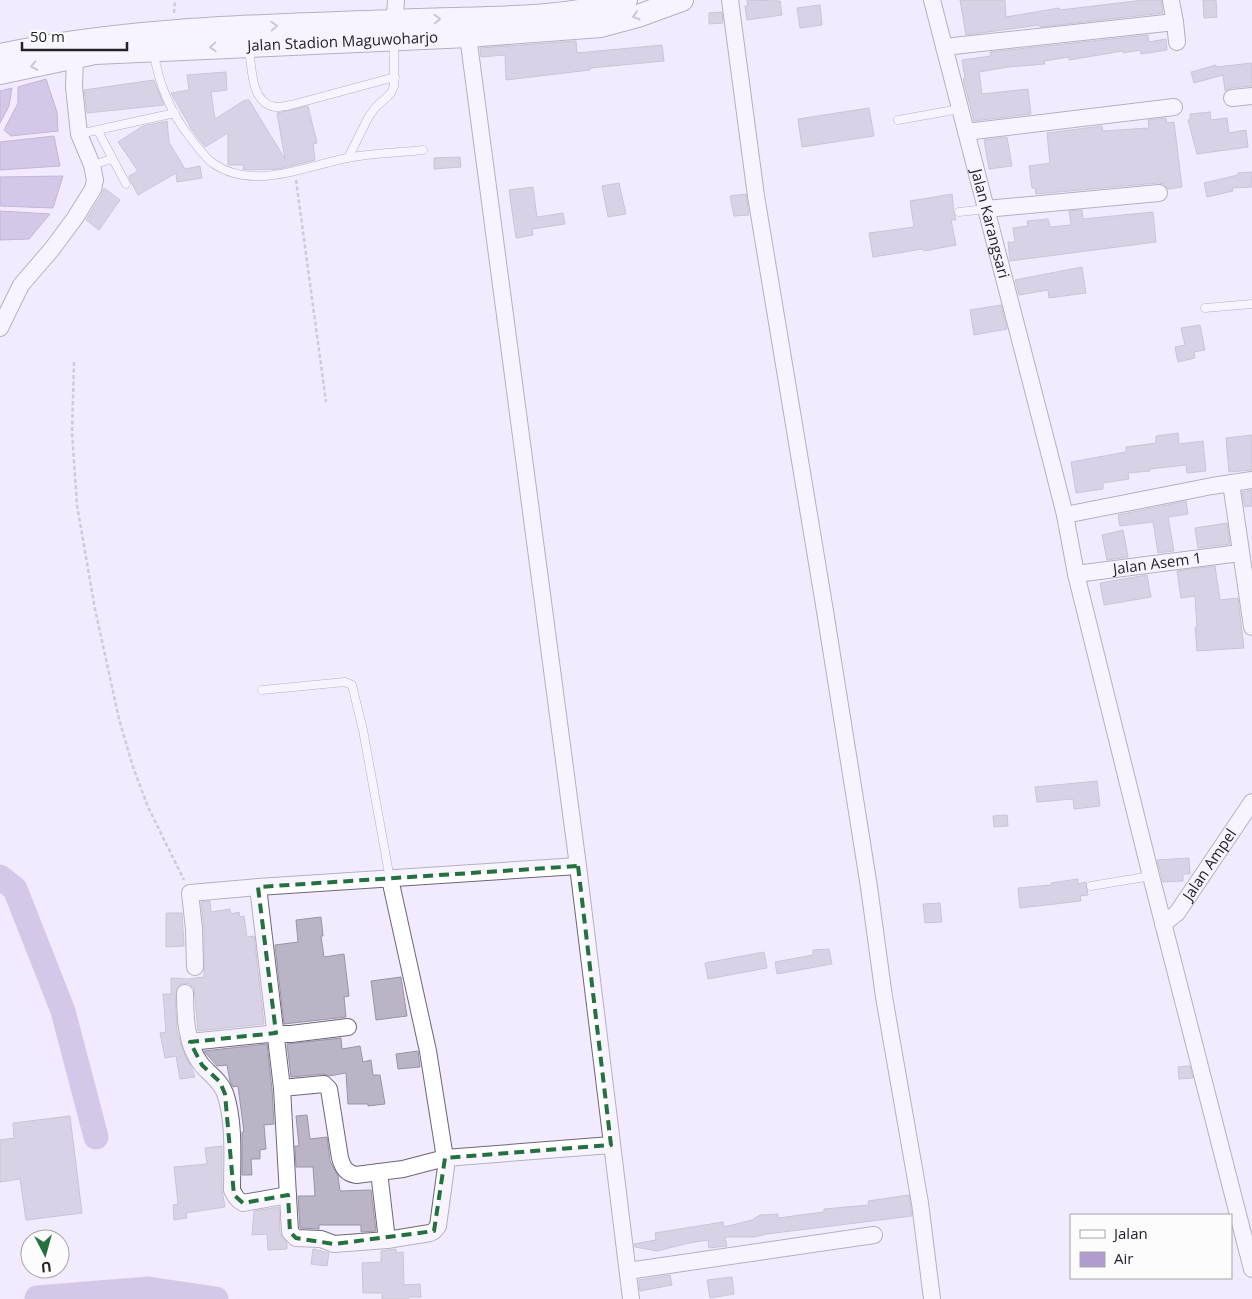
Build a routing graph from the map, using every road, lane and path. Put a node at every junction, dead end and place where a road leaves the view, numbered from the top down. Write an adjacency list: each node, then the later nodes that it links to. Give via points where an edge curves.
1 (626, 0): 6 (main road, Jalan Stadion Maguwoharjo)
2 (682, 0): 9 (main road, Jalan Stadion Maguwoharjo, one-way to 9, via 601,26)
3 (730, 0): 71 (street, via 756,196 922,1218)
4 (932, 0): 12 (street, Jalan Karangsari)
5 (1171, 1): 8 (street)
6 (585, 6): 7 (main road, Jalan Stadion Maguwoharjo, one-way to 6, via 532,16)
7 (395, 20): 9 (main road, Jalan Stadion Maguwoharjo); 11 (main road, Jalan Stadion Maguwoharjo); 14 (main road, Jalan Stadion Maguwoharjo, one-way to 7, via 51,44 128,35); 17 (lane)
8 (1175, 22): 10 (street); 12 (street)
9 (468, 36): 49 (street)
10 (1176, 42)
11 (249, 45): 13 (main road, Jalan Stadion Maguwoharjo, one-way to 13); 17 (lane, via 256,91 264,103 274,106 291,105)
12 (944, 47): 21 (street, Jalan Karangsari)
13 (154, 50): 15 (main road, Jalan Stadion Maguwoharjo); 22 (lane, via 158,75)
14 (0, 55)
15 (74, 57): 16 (main road, Jalan Stadion Maguwoharjo, one-way to 16); 26 (street)
16 (0, 73)
17 (395, 77): 28 (lane, via 391,93 368,118)
18 (1252, 96): 19 (street)
19 (1232, 98)
20 (1174, 107): 25 (street)
21 (960, 109): 23 (lane); 25 (street, Jalan Karangsari)
22 (175, 113): 24 (lane); 31 (lane, via 186,132 214,164 240,174 257,176)
23 (898, 120)
24 (98, 131): 26 (lane); 29 (lane)
25 (966, 132): 34 (street, Jalan Karangsari)
26 (78, 134): 30 (street)
27 (423, 150): 28 (lane)
28 (348, 158): 31 (lane)
29 (112, 159): 30 (lane); 32 (lane)
30 (92, 165): 38 (street, via 93,189 64,234 21,285)
31 (295, 172): 40 (path)
32 (126, 184)
33 (1159, 193): 34 (street)
34 (986, 209): 35 (lane); 43 (street, Jalan Karangsari)
35 (959, 212)
36 (1252, 304): 37 (lane)
37 (1205, 308)
38 (0, 328)
39 (74, 362): 54 (path, via 72,433 77,505 119,719 148,807)
40 (326, 402)
41 (1252, 480): 42 (street)
42 (1231, 483): 43 (street); 44 (street)
43 (1065, 515): 45 (street, Jalan Karangsari)
44 (1240, 553): 45 (street, Jalan Asem 1); 46 (street)
45 (1076, 574): 50 (street, Jalan Karangsari)
46 (1252, 627)
47 (262, 690): 51 (lane, via 345,682 352,685)
48 (1252, 802): 55 (street, Jalan Ampel, via 1176,913)
49 (578, 866): 51 (street); 62 (street)
50 (1151, 876): 52 (lane); 55 (street, Jalan Karangsari)
51 (390, 879): 53 (street); 63 (street, via 428,1051)
52 (1092, 886)
53 (258, 887): 54 (street); 59 (street)
54 (190, 893): 56 (street)
55 (1163, 924): 68 (street, Jalan Karangsari)
56 (196, 967)
57 (185, 993): 60 (street)
58 (348, 1027): 59 (street)
59 (276, 1034): 60 (street); 61 (street)
60 (190, 1042): 65 (street, via 195,1055 220,1082 225,1094 229,1110 232,1190 236,1198 246,1202)
61 (282, 1088): 64 (street, via 326,1085 330,1091 343,1168 356,1175); 65 (street)
62 (611, 1145): 63 (street); 69 (street)
63 (445, 1158): 64 (street); 67 (street, via 438,1226 423,1235)
64 (380, 1172): 67 (street)
65 (288, 1195): 67 (street, via 290,1232 296,1238 321,1239 334,1244)
66 (874, 1235): 69 (street)
67 (387, 1240)
68 (1252, 1269)
69 (628, 1271): 70 (street)
70 (631, 1299)
71 (932, 1299)

